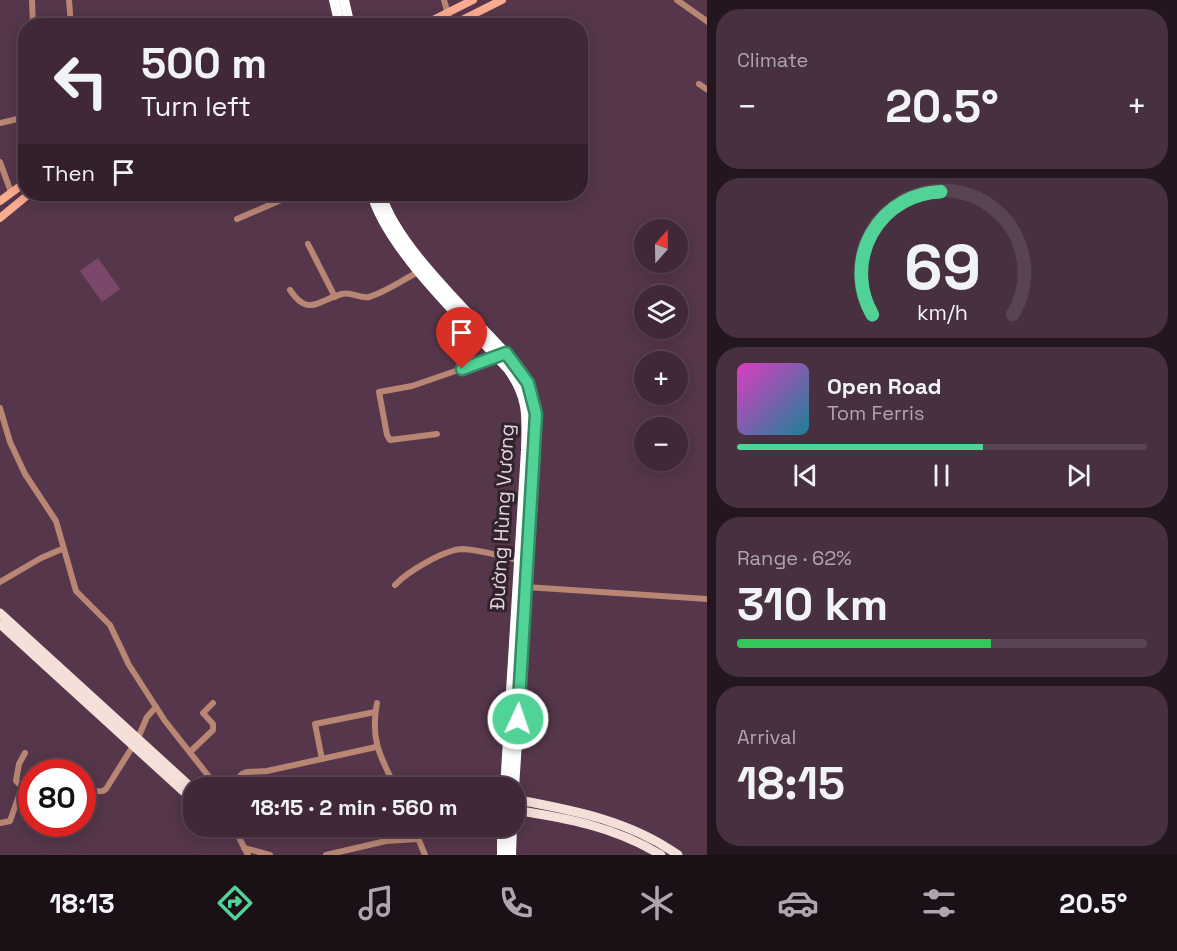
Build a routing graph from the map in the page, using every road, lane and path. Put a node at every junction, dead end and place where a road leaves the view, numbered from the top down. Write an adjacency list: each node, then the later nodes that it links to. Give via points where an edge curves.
1 (32, 0): 10 (street)
2 (69, 0): 11 (street)
3 (334, 0): 12 (highway)
4 (344, 0): 13 (highway)
5 (444, 0): 9 (street)
6 (473, 0): 9 (main road)
7 (502, 0): 16 (main road)
8 (678, 0): 17 (street)
9 (448, 13): 14 (main road); 15 (street)
10 (33, 18)
11 (70, 18)
12 (338, 18)
13 (348, 18)
14 (438, 18)
15 (449, 18)
16 (465, 18)
17 (707, 20)
18 (699, 84): 19 (street)
19 (707, 89)
20 (18, 119): 21 (street)
21 (0, 123)
22 (0, 162): 24 (street)
23 (18, 187): 24 (main road)
24 (11, 192): 29 (main road)
25 (18, 200): 29 (main road)
26 (279, 201): 30 (street)
27 (374, 201): 32 (highway, Đường Hùng Vương, via 391,234)
28 (385, 201): 35 (highway, Đường Hùng Vương, via 421,259)
29 (2, 209)
30 (237, 219)
31 (308, 244): 34 (street)
32 (420, 271): 34 (street, via 368,297 346,293); 35 (highway, Đường Hùng Vương)
33 (290, 290): 34 (street, via 302,305 316,305)
34 (335, 297)
35 (501, 355): 38 (street, via 417,384 379,392 390,440); 40 (highway, Đường Hùng Vương, via 520,387 527,414); 43 (highway, Đường Hùng Vương, via 528,383 536,414)
36 (0, 408): 37 (street)
37 (3, 429): 39 (street, via 25,474 56,521)
38 (436, 434)
39 (62, 549): 41 (street); 49 (street, via 76,591 110,625)
40 (518, 560): 42 (street, via 483,551 458,550 407,573); 43 (highway, Đường Hùng Vương)
41 (0, 582)
42 (394, 585)
43 (522, 587): 44 (street); 60 (highway, Đường Hùng Vương); 61 (highway, Đường Hùng Vương)
44 (707, 599)
45 (0, 614): 51 (main road)
46 (0, 624): 51 (main road)
47 (213, 702): 53 (street, via 202,713 213,724 213,730)
48 (377, 703): 50 (street)
49 (156, 708): 51 (street); 53 (street)
50 (375, 712): 52 (street); 56 (street, via 315,724)
51 (135, 742): 62 (main road); 63 (main road); 64 (street, via 106,789)
52 (376, 747): 56 (street); 59 (street)
53 (190, 752): 57 (street)
54 (25, 753): 55 (street)
55 (22, 759)
56 (322, 759): 58 (street, via 247,772)
57 (209, 777)
58 (239, 777)
59 (391, 777)
60 (506, 777)
61 (514, 777)
62 (183, 781)
63 (183, 790)
64 (96, 792)
65 (18, 798): 68 (street, via 10,821)
66 (525, 801): 81 (main road, via 597,816)
67 (525, 812): 80 (main road, via 593,824)
68 (0, 823)
69 (238, 837): 73 (street)
70 (502, 837): 78 (highway)
71 (512, 837): 79 (highway)
72 (418, 838): 76 (street); 77 (street)
73 (244, 848): 74 (street); 75 (street)
74 (248, 855)
75 (270, 855)
76 (326, 855)
77 (425, 855)
78 (502, 855)
79 (511, 855)
80 (661, 855)
81 (678, 855)

